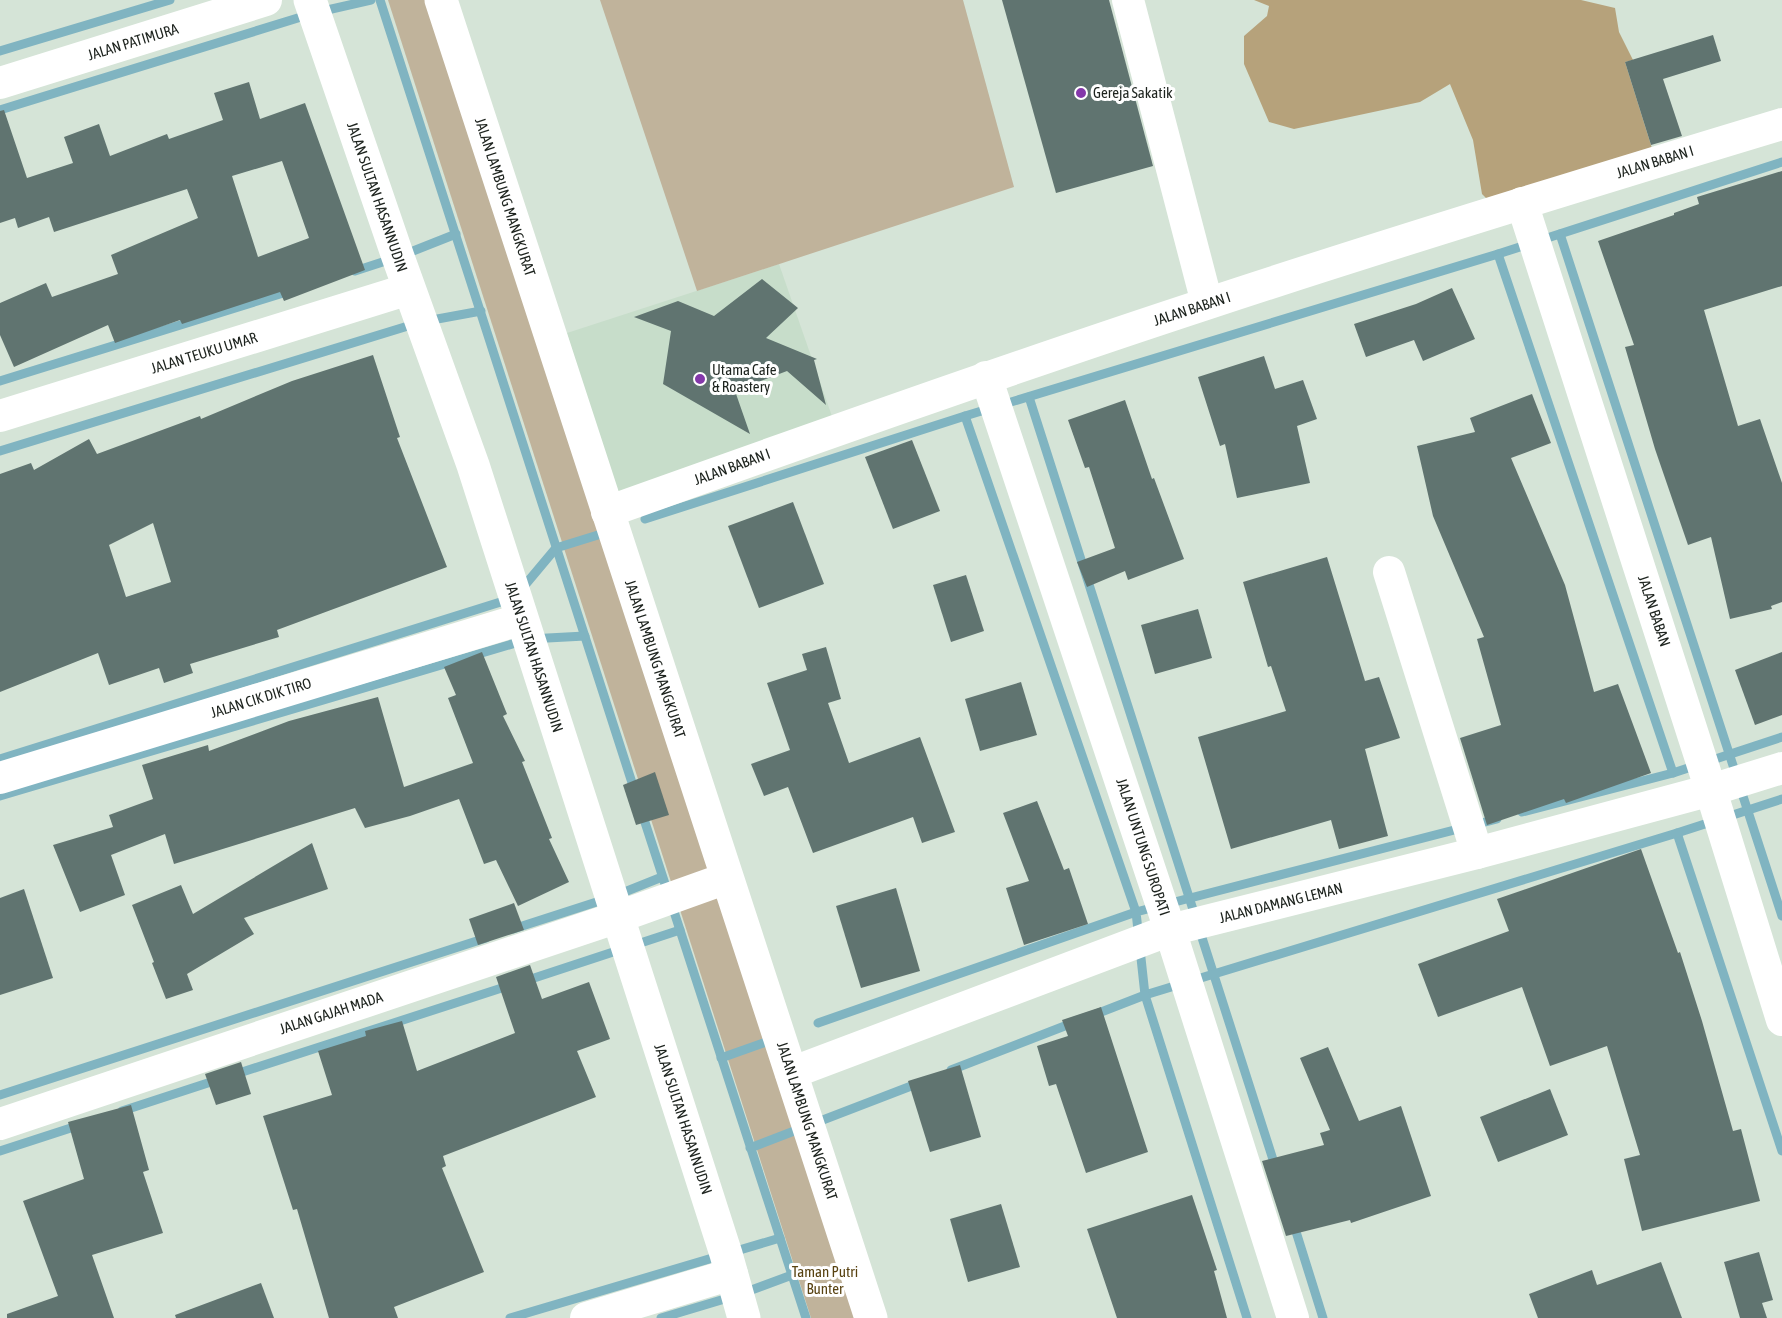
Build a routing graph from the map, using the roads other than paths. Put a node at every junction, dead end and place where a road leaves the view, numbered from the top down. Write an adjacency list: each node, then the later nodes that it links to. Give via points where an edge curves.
1 (266, 0): 5 (street, JALAN PATIMURA)
2 (310, 0): 8 (street, JALAN SULTAN HASANNUDIN)
3 (441, 0): 12 (street, JALAN LAMBUNG MANGKURAT)
4 (1128, 0): 9 (street)
5 (0, 83)
6 (1782, 124): 7 (street, JALAN BABAN I)
7 (1522, 203): 9 (street, JALAN BABAN I); 16 (street, JALAN BABAN)
8 (409, 289): 11 (street, JALAN TEUKU UMAR); 14 (street, JALAN SULTAN HASANNUDIN, via 473,465)
9 (1207, 303): 10 (street, JALAN BABAN I)
10 (986, 377): 12 (street, JALAN BABAN I); 21 (street, JALAN UNTUNG SUROPATI)
11 (0, 416)
12 (607, 512): 19 (street, JALAN LAMBUNG MANGKURAT)
13 (1389, 572): 18 (street)
14 (522, 619): 17 (street, JALAN CIK DIK TIRO); 20 (street, JALAN SULTAN HASANNUDIN)
15 (1782, 768): 16 (street, JALAN DAMANG LEMAN)
16 (1706, 772): 18 (street, JALAN DAMANG LEMAN); 22 (street, JALAN BABAN)
17 (0, 778)
18 (1477, 853): 21 (street, JALAN DAMANG LEMAN)
19 (727, 878): 20 (street, JALAN GAJAH MADA); 23 (street, JALAN LAMBUNG MANGKURAT)
20 (618, 917): 24 (street, JALAN GAJAH MADA); 25 (street, JALAN SULTAN HASANNUDIN)
21 (1170, 930): 23 (street, JALAN DAMANG LEMAN); 29 (street, JALAN UNTUNG SUROPATI)
22 (1782, 1020)
23 (791, 1073): 28 (street, JALAN LAMBUNG MANGKURAT)
24 (0, 1124)
25 (732, 1274): 26 (street); 27 (street, JALAN SULTAN HASANNUDIN)
26 (586, 1318)
27 (744, 1318)
28 (871, 1318)
29 (1293, 1318)

